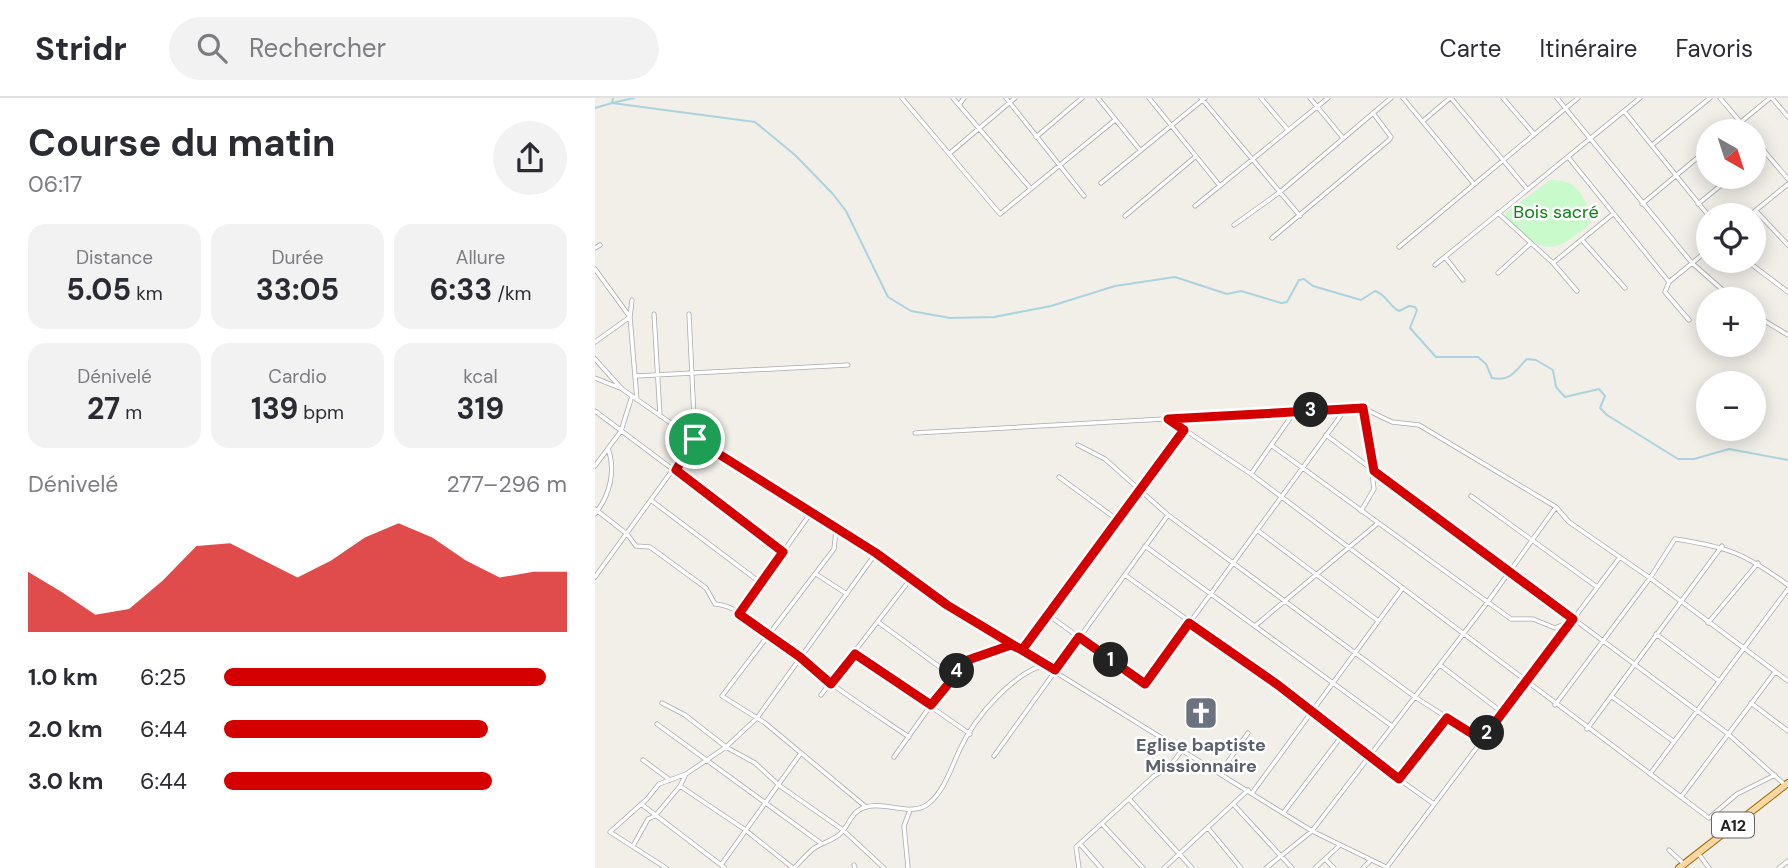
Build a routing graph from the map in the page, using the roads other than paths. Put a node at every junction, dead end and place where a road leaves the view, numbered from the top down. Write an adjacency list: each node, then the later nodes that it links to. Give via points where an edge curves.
1 (902, 98): 43 (street)
2 (953, 98): 23 (street)
3 (964, 98): 23 (street)
4 (1015, 98): 22 (street)
5 (1082, 98): 37 (street)
6 (1098, 98): 31 (street)
7 (1149, 98): 33 (street)
8 (1261, 98): 35 (street)
9 (1310, 98): 24 (street)
10 (1328, 98): 24 (street)
11 (1391, 98): 27 (street)
12 (1403, 98): 32 (street)
13 (1451, 98): 32 (street); 47 (street)
14 (1503, 98): 36 (street)
15 (1557, 98): 25 (street)
16 (1578, 98): 25 (street)
17 (1640, 98): 26 (street)
18 (1710, 98): 40 (street)
19 (1720, 98): 29 (street)
20 (1771, 98): 28 (street); 30 (street)
21 (1203, 99): 33 (street); 46 (street)
22 (1008, 100): 34 (street); 37 (street)
23 (959, 104): 34 (street)
24 (1318, 107): 35 (street); 38 (street)
25 (1566, 108): 36 (street); 39 (street)
26 (1623, 111): 39 (street); 40 (street)
27 (1373, 113): 38 (street); 69 (street, via 1389,140)
28 (1788, 117)
29 (1738, 119)
30 (1746, 119)
31 (1115, 120): 41 (street); 49 (street)
32 (1422, 122): 53 (street)
33 (1171, 125): 41 (street); 44 (street)
34 (980, 127): 43 (street); 56 (street)
35 (1288, 130): 46 (street)
36 (1534, 134): 47 (street)
37 (1037, 137): 49 (street)
38 (1343, 138): 59 (street)
39 (1590, 139): 45 (street); 64 (street)
40 (1651, 146): 50 (street)
41 (1140, 150): 52 (street)
42 (1766, 152): 51 (street)
43 (950, 153): 56 (street, via 1000,214)
44 (1195, 157): 55 (street); 68 (street)
45 (1568, 157): 57 (street); 67 (street)
46 (1252, 159): 55 (street); 59 (street)
47 (1503, 159): 53 (street); 57 (street)
48 (1696, 159): 50 (street)
49 (1059, 166): 56 (street); 60 (street)
50 (1675, 176): 61 (street); 64 (street)
51 (1788, 178)
52 (1101, 183)
53 (1473, 184): 77 (street)
54 (1788, 184): 63 (street)
55 (1220, 186): 65 (street)
56 (1031, 188)
57 (1527, 189): 66 (street)
58 (1716, 189): 62 (street)
59 (1280, 192): 69 (street); 71 (street)
60 (1084, 196)
61 (1697, 203)
62 (1699, 203)
63 (1765, 203)
64 (1642, 204): 82 (street)
65 (1195, 206)
66 (1498, 213): 74 (street); 79 (street)
67 (1613, 214): 73 (street); 88 (street)
68 (1125, 216)
69 (1300, 216): 72 (street)
70 (1766, 222): 76 (street)
71 (1234, 225)
72 (1272, 238)
73 (1582, 240): 81 (street); 90 (street)
74 (1531, 243): 81 (street); 85 (street)
75 (600, 245): 78 (street)
76 (1788, 245)
77 (1399, 247)
78 (595, 248)
79 (1445, 257): 83 (street); 87 (street)
80 (1696, 260): 82 (street)
81 (1553, 263): 91 (street)
82 (1692, 263): 88 (street); 89 (street)
83 (1435, 265)
84 (595, 269): 96 (street)
85 (1497, 273)
86 (1763, 273): 92 (street)
87 (1463, 280)
88 (1669, 282): 97 (street, via 1666,296)
89 (1719, 287)
90 (1625, 288)
91 (1577, 292)
92 (1788, 292)
93 (632, 300): 96 (street)
94 (655, 314): 105 (street)
95 (689, 314): 104 (street)
96 (630, 317): 101 (street); 106 (street)
97 (1689, 320)
98 (1766, 322): 100 (street)
99 (595, 334): 101 (street)
100 (1788, 335)
101 (597, 341)
102 (595, 359): 108 (street)
103 (848, 365): 104 (street)
104 (691, 374): 105 (street); 120 (street)
105 (658, 375): 106 (street); 114 (street)
106 (636, 376): 109 (street)
107 (595, 378): 108 (street)
108 (622, 389): 109 (street)
109 (635, 398): 114 (street); 117 (street)
110 (1347, 407): 111 (street); 113 (street); 119 (street)
111 (1363, 408): 127 (street); 134 (street, via 1392,422 1419,425)
112 (595, 411): 117 (street)
113 (1295, 411): 115 (street); 122 (street)
114 (660, 416): 120 (street)
115 (1168, 419): 116 (street); 118 (street)
116 (1184, 430): 128 (street); 130 (street)
117 (621, 431): 123 (street); 126 (street)
118 (915, 433)
119 (1326, 435): 125 (street); 127 (street)
120 (695, 439): 126 (street); 137 (street)
121 (1078, 445): 130 (street, via 1105,459)
122 (1271, 445): 125 (street); 128 (street)
123 (608, 448): 124 (street); 135 (street, via 611,489)
124 (595, 466)
125 (1302, 468): 132 (street); 136 (street)
126 (676, 470): 133 (street); 148 (street)
127 (1374, 471): 136 (street, via 1374,489); 153 (street)
128 (1251, 474): 132 (street)
129 (1059, 477): 139 (street)
130 (1140, 493): 138 (street); 139 (street)
131 (1471, 496): 144 (street)
132 (1281, 498): 142 (street); 147 (street)
133 (652, 501): 143 (street); 157 (street, via 757,580)
134 (1556, 507): 144 (street); 150 (street, via 1569,522)
135 (596, 511): 143 (street)
136 (1361, 512): 140 (street)
137 (810, 514): 141 (street); 148 (street)
138 (1168, 515): 145 (street); 151 (street)
139 (1119, 521): 170 (street)
140 (1377, 524): 147 (street); 168 (street)
141 (836, 530): 149 (street); 155 (street, via 834,549)
142 (1257, 530): 151 (street); 154 (street)
143 (627, 534): 158 (street); 169 (street, via 636,546 650,547 706,588 715,604 727,604)
144 (1532, 540): 153 (street); 161 (street)
145 (1145, 546): 156 (street); 164 (street)
146 (1722, 546): 152 (street); 160 (street, via 1675,539); 167 (street)
147 (1348, 548): 154 (street); 163 (street)
148 (783, 552): 157 (street)
149 (876, 553): 159 (street); 165 (street)
150 (1620, 556): 160 (street); 161 (street)
151 (1234, 562): 164 (street); 166 (street)
152 (1758, 563): 162 (street); 174 (street)
153 (1510, 572): 168 (street); 172 (street)
154 (1317, 573): 166 (street); 171 (street)
155 (815, 574): 165 (street); 177 (street)
156 (1125, 575): 175 (street); 180 (street)
157 (767, 576): 169 (street)
158 (595, 577)
159 (912, 578): 173 (street); 182 (street)
160 (1650, 578): 167 (street); 181 (street)
161 (1597, 587): 172 (street)
162 (1788, 587): 185 (street)
163 (1402, 589): 171 (street); 178 (street)
164 (1211, 593): 175 (street); 176 (street)
165 (847, 594): 187 (street)
166 (1286, 598): 176 (street); 184 (street)
167 (1681, 602): 174 (street); 179 (street)
168 (1487, 603): 172 (street, via 1515,620 1533,619 1555,628); 178 (street)
169 (739, 614): 177 (street)
170 (1048, 615): 180 (street); 183 (street)
171 (1377, 620): 184 (street)
172 (1572, 620): 181 (street); 197 (street)
173 (878, 621): 186 (street); 193 (street)
174 (1708, 622): 185 (street)
175 (1189, 623): 180 (street, via 1145,684); 207 (street)
176 (1256, 625): 196 (street)
177 (769, 634): 187 (street); 209 (street, via 722,696)
178 (1463, 634): 189 (street); 197 (street)
179 (1656, 634): 190 (street); 194 (street)
180 (1079, 637): 191 (street)
181 (1602, 641): 190 (street); 205 (street)
182 (1011, 645): 183 (street); 193 (street, via 968,660)
183 (1022, 650): 188 (street)
184 (1355, 650): 196 (street); 200 (street)
185 (1742, 650): 192 (street); 194 (street)
186 (855, 654): 198 (street); 204 (street)
187 (800, 657): 198 (street); 209 (street)
188 (1046, 664): 191 (street); 217 (street, via 1013,680)
189 (1440, 665): 200 (street); 208 (street)
190 (1633, 666): 201 (street); 206 (street)
191 (1055, 670): 223 (street); 225 (street)
192 (1775, 672): 195 (street); 203 (street)
193 (953, 676): 204 (street)
194 (1719, 681): 206 (street)
195 (1788, 681)
196 (1332, 682): 207 (street); 212 (street)
197 (1526, 682): 205 (street); 208 (street)
198 (831, 684): 199 (street); 218 (street)
199 (821, 695)
200 (1415, 696): 210 (street); 212 (street)
201 (1611, 696): 213 (street); 221 (street)
202 (662, 703): 222 (street)
203 (1751, 703): 214 (street); 216 (street)
204 (931, 705): 217 (street); 218 (street)
205 (1555, 705): 213 (street)
206 (1697, 711): 216 (street); 221 (street)
207 (1311, 712): 219 (street); 239 (street)
208 (1503, 713): 220 (street)
209 (757, 718): 222 (street); 224 (street)
210 (1447, 718): 220 (street); 234 (street)
211 (657, 724): 229 (street)
212 (1393, 726): 227 (street)
213 (1587, 729): 232 (street)
214 (1788, 731)
215 (1248, 733): 230 (street)
216 (1727, 733): 233 (street); 240 (street)
217 (970, 734): 247 (street, via 928,804)
218 (909, 737): 226 (street)
219 (1341, 737): 227 (street); 248 (street)
220 (1482, 740): 244 (street)
221 (1673, 741): 232 (street)
222 (726, 747): 229 (street); 238 (street, via 755,763)
223 (1183, 749): 230 (street); 241 (street)
224 (801, 752): 238 (street); 246 (street)
225 (994, 756)
226 (894, 757)
227 (1369, 758): 234 (street); 254 (street)
228 (643, 760): 235 (street)
229 (708, 760): 231 (street); 242 (street)
230 (1220, 773): 239 (street)
231 (686, 774): 235 (street); 237 (street)
232 (1650, 774): 240 (street)
233 (1775, 775): 236 (street); 240 (street, via 1737,794 1709,818)
234 (1399, 779): 244 (street)
235 (670, 780): 243 (street, via 659,784)
236 (1786, 784): 260 (main road, A12)
237 (680, 786): 249 (street); 252 (street)
238 (779, 786): 242 (street); 253 (street)
239 (1250, 792): 245 (street); 248 (street)
240 (1681, 797)
241 (1130, 799): 250 (street); 261 (street)
242 (765, 803): 252 (street); 255 (street)
243 (641, 804): 249 (street); 257 (street, via 610,832)
244 (1434, 804): 269 (street)
245 (1234, 805): 251 (street); 262 (street)
246 (866, 807): 247 (street, via 895,805); 253 (street, via 853,814)
247 (910, 810): 273 (street, via 904,826)
248 (1283, 812): 254 (street)
249 (656, 817): 257 (street, via 648,819); 267 (street)
250 (1102, 824): 256 (street); 276 (street)
251 (1208, 828): 261 (street); 279 (street)
252 (744, 829): 267 (street); 271 (street)
253 (843, 830): 255 (street); 272 (street)
254 (1312, 831): 258 (street); 262 (street)
255 (822, 844): 271 (street)
256 (1080, 844): 268 (street, via 1076,848); 275 (street)
257 (633, 846): 270 (street)
258 (1339, 846): 263 (street); 264 (street)
259 (1669, 850): 266 (street)
260 (1698, 853): 266 (main road, A12); 285 (street)
261 (1179, 854): 277 (street); 278 (street)
262 (1281, 855): 280 (street); 281 (street)
263 (1325, 859): 282 (street); 283 (street)
264 (1371, 860): 269 (street); 284 (street)
265 (1788, 861): 286 (street)
266 (1681, 866)
267 (723, 867)
268 (1079, 867): 274 (street)
269 (1388, 867)
270 (666, 868)
271 (793, 868)
272 (884, 868)
273 (908, 868)
274 (1070, 868)
275 (1101, 868)
276 (1143, 868)
277 (1164, 868)
278 (1192, 868)
279 (1241, 868)
280 (1266, 868)
281 (1292, 868)
282 (1315, 868)
283 (1334, 868)
284 (1363, 868)
285 (1709, 868)
286 (1779, 868)

